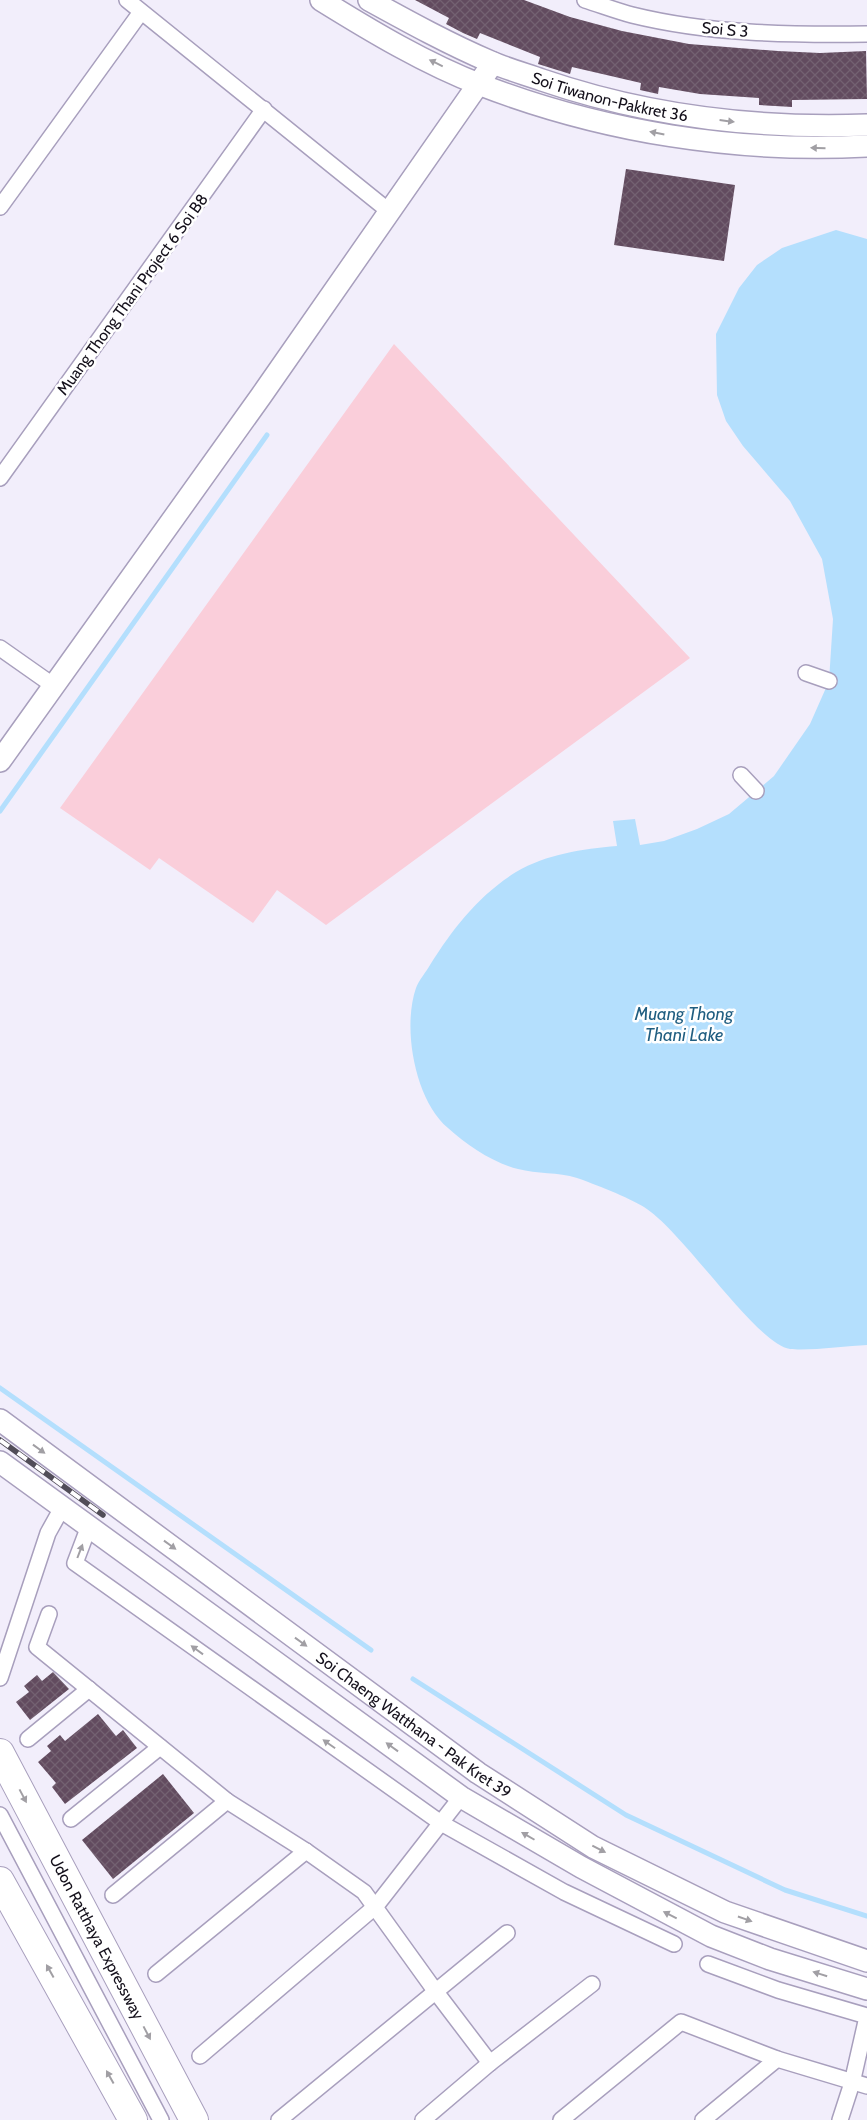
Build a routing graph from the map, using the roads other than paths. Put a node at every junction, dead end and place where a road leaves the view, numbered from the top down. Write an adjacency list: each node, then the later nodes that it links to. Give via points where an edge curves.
1 (127, 0): 5 (street)
2 (321, 0): 8 (main road, Soi Tiwanon-Pakkret 36, one-way to 2, via 379,36)
3 (369, 0): 7 (main road, Soi Tiwanon-Pakkret 36)
4 (585, 0): 6 (street, Soi S 3, via 632,15 691,26 786,35)
5 (140, 12): 9 (street); 12 (street)
6 (867, 34)
7 (493, 63): 8 (main road); 10 (main road, Soi Tiwanon-Pakkret 36, one-way to 10, via 568,89 693,117 759,125)
8 (480, 85): 11 (main road, Soi Tiwanon-Pakkret 36, one-way to 8, via 758,147 690,139 559,111); 13 (main road)
9 (264, 109): 13 (street); 14 (street, Muang Thong Thani Project 6 Soi B8)
10 (867, 125)
11 (867, 146)
12 (0, 207)
13 (390, 212): 18 (main road)
14 (0, 478)
15 (0, 648): 18 (street)
16 (806, 673): 17 (street)
17 (830, 681)
18 (54, 686): 19 (main road)
19 (0, 761)
20 (741, 775): 21 (street)
21 (756, 791)
22 (0, 1420): 43 (main road, Soi Chaeng Watthana - Pak Kret 39, one-way to 43, via 478,1773 593,1847 725,1912)
23 (0, 1462): 24 (main road, Soi Chaeng Watthana - Pak Kret 39)
24 (63, 1506): 25 (main road, Soi Chaeng Watthana - Pak Kret 39); 27 (street, via 48,1533)
25 (89, 1526): 32 (main road, Soi Chaeng Watthana - Pak Kret 39, one-way to 25); 36 (street, one-way to 25, via 75,1563)
26 (49, 1614): 28 (street, via 37,1647)
27 (0, 1678)
28 (89, 1689): 29 (street); 30 (street)
29 (28, 1740)
30 (160, 1747): 33 (street); 35 (street)
31 (0, 1753): 56 (highway, Udon Ratthaya Expressway, one-way to 56)
32 (461, 1797): 36 (street); 47 (main road, Soi Chaeng Watthana - Pak Kret 39, one-way to 32, via 711,1936 581,1867)
33 (227, 1801): 37 (street); 39 (street)
34 (0, 1815): 55 (street)
35 (71, 1820)
36 (440, 1823): 40 (street); 42 (street, via 564,1892)
37 (306, 1850): 40 (street, via 364,1892); 45 (street)
38 (0, 1881): 54 (highway, one-way to 38)
39 (113, 1895)
40 (376, 1906): 48 (street); 50 (street)
41 (507, 1933): 48 (street)
42 (674, 1944)
43 (867, 1961)
44 (708, 1964): 49 (street, via 778,1990)
45 (156, 1974)
46 (592, 1984): 52 (street)
47 (867, 1988)
48 (436, 1992): 52 (street); 57 (street)
49 (867, 2017): 53 (street)
50 (200, 2056)
51 (777, 2059): 53 (street); 59 (street, via 681,2022); 60 (street)
52 (490, 2063): 58 (street)
53 (860, 2084): 61 (street)
54 (133, 2120)
55 (162, 2120)
56 (194, 2120)
57 (279, 2120)
58 (423, 2120)
59 (561, 2120)
60 (703, 2120)
61 (840, 2120)

